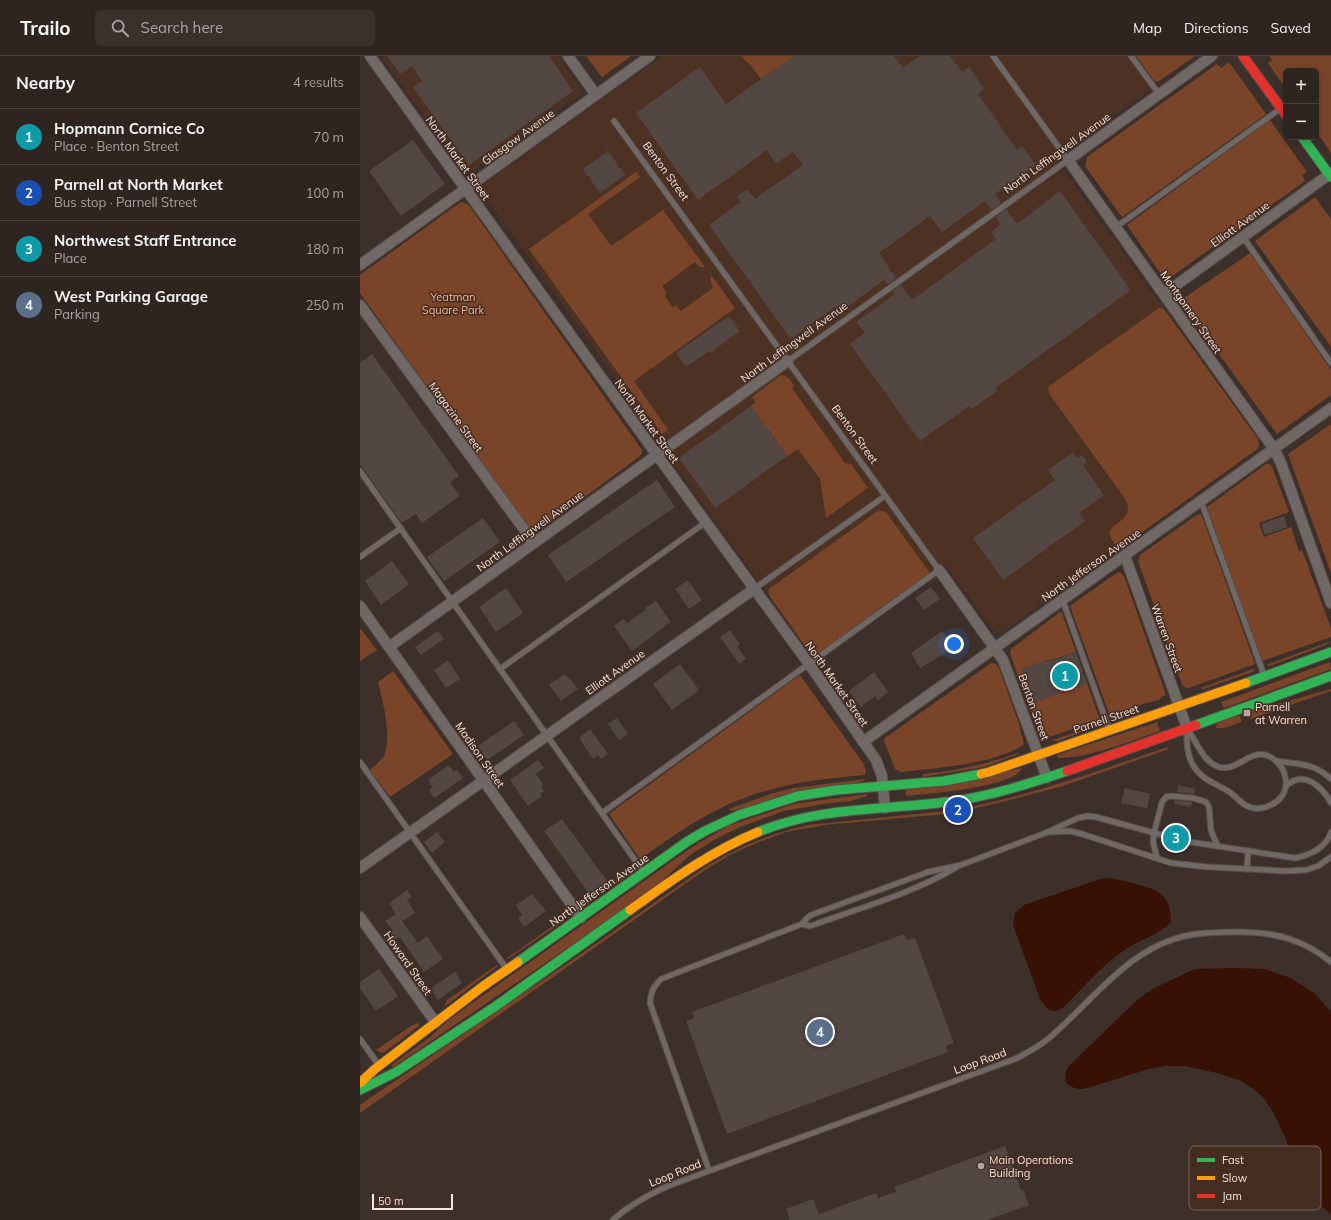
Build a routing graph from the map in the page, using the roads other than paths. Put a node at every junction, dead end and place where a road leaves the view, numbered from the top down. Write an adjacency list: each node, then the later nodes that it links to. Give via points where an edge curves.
1 (370, 56): 16 (street, North Market Street)
2 (568, 56): 9 (street)
3 (650, 56): 9 (street, Glasgow Avenue)
4 (993, 56): 14 (lane, Montgomery Street)
5 (1132, 56): 8 (lane)
6 (1212, 56): 8 (street, North Leffingwell Avenue)
7 (1243, 56): 10 (main road)
8 (1159, 94): 14 (street, North Leffingwell Avenue)
9 (596, 95): 16 (street, Glasgow Avenue)
10 (1283, 111)
11 (1283, 113): 17 (lane)
12 (614, 120): 22 (lane, Benton Street)
13 (1304, 140): 15 (main road)
14 (1068, 160): 17 (street, Montgomery Street); 22 (lane, North Leffingwell Avenue)
15 (1330, 175): 18 (street, Elliott Avenue)
16 (466, 190): 19 (street, Glasgow Avenue); 26 (street, North Market Street)
17 (1116, 227): 20 (street, Montgomery Street)
18 (1243, 237): 20 (street, Elliott Avenue); 23 (lane)
19 (360, 265)
20 (1164, 294): 25 (street, Montgomery Street)
21 (360, 305): 32 (street, Magazine Street)
22 (788, 361): 26 (street, North Leffingwell Avenue); 28 (lane, Benton Street)
23 (1331, 363)
24 (1331, 408): 25 (street, North Jefferson Avenue)
25 (1274, 449): 29 (street, North Jefferson Avenue); 39 (street, Montgomery Street, via 1284,470)
26 (657, 455): 30 (street, North Market Street); 32 (street, North Leffingwell Avenue)
27 (360, 470): 31 (lane)
28 (885, 496): 35 (lane, Benton Street); 36 (lane, Elliott Avenue)
29 (1201, 501): 33 (street, North Jefferson Avenue); 46 (lane)
30 (706, 522): 36 (street, North Market Street); 45 (lane)
31 (401, 528): 34 (lane); 38 (lane)
32 (534, 543): 38 (street, North Leffingwell Avenue)
33 (1125, 556): 37 (street, North Jefferson Avenue); 48 (street, Warren Street)
34 (360, 557)
35 (939, 570): 42 (street, Benton Street); 44 (lane)
36 (754, 589): 44 (street, North Market Street); 51 (street, Elliott Avenue)
37 (1063, 601): 42 (street, North Jefferson Avenue); 50 (lane)
38 (453, 602): 41 (street, North Leffingwell Avenue); 45 (lane)
39 (1331, 603)
40 (360, 606): 41 (street, Madison Street)
41 (389, 647): 58 (street, Madison Street)
42 (994, 647): 52 (street, North Jefferson Avenue); 53 (street, Benton Street, via 1006,664)
43 (1331, 652): 46 (main road, Parnell Street)
44 (809, 664): 52 (street, North Market Street); 63 (lane)
45 (500, 669): 51 (lane)
46 (1264, 676): 48 (main road, Parnell Street)
47 (1331, 676): 49 (main road)
48 (1180, 706): 49 (street, Warren Street); 50 (main road, Parnell Street)
49 (1187, 728): 54 (lane, via 1206,758 1220,767 1234,765 1251,755 1258,754); 56 (main road); 60 (lane, via 1188,748 1196,769 1204,779 1229,791 1248,807 1258,808 1277,802)
50 (1109, 730): 53 (main road, Parnell Street)
51 (547, 735): 58 (street, Elliott Avenue); 63 (lane)
52 (864, 742): 59 (street, North Market Street, via 879,766)
53 (1039, 756): 56 (street, Benton Street); 59 (main road, Parnell Street, via 967,777)
54 (1276, 761): 57 (lane, via 1312,766); 60 (lane, via 1284,770)
55 (360, 762): 64 (lane)
56 (1047, 778): 62 (main road, via 983,796)
57 (1331, 779)
58 (483, 780): 64 (street, Elliott Avenue); 77 (street, Madison Street)
59 (884, 786): 62 (street, North Market Street); 75 (main road, North Jefferson Avenue, via 798,796 758,808 705,831)
60 (1286, 786): 61 (lane, via 1297,779 1304,779 1321,788)
61 (1331, 803)
62 (886, 808): 84 (main road, via 797,818 762,829 728,844 695,864 502,1002)
63 (602, 813): 75 (lane)
64 (410, 832): 73 (street, Elliott Avenue); 80 (lane)
65 (1048, 832): 67 (lane, via 1088,816); 71 (lane, via 1070,831); 72 (lane)
66 (1331, 832): 69 (lane, via 1324,844 1305,856 1295,858)
67 (1154, 833): 68 (lane); 68 (lane, via 1160,808 1166,798 1176,795 1200,799 1209,807 1211,830); 71 (lane, via 1153,842)
68 (1218, 846): 69 (lane)
69 (1248, 851): 74 (lane)
70 (1331, 857): 74 (lane, via 1306,870)
71 (1157, 858): 74 (lane, via 1179,864)
72 (961, 865): 78 (lane, via 928,872 817,913); 78 (lane, via 917,888 810,926)
73 (360, 868)
74 (1246, 869)
75 (644, 872): 77 (main road, North Jefferson Avenue)
76 (360, 916): 81 (street, Howard Street)
77 (581, 918): 80 (main road, North Jefferson Avenue)
78 (802, 924): 87 (lane, via 669,975 661,979 651,992 650,1003)
79 (1331, 962): 87 (lane, Loop Road, via 1306,944 1270,934 1207,933 1171,940 1154,946 1121,969 1052,1035 1015,1059)
80 (507, 970): 81 (main road, North Jefferson Avenue)
81 (436, 1023): 83 (main road, North Jefferson Avenue)
82 (360, 1039): 83 (lane)
83 (379, 1066): 84 (lane); 85 (main road, North Jefferson Avenue)
84 (387, 1077): 86 (main road)
85 (360, 1083)
86 (360, 1090)
87 (709, 1170): 88 (lane, Loop Road, via 650,1194)
88 (613, 1220)

